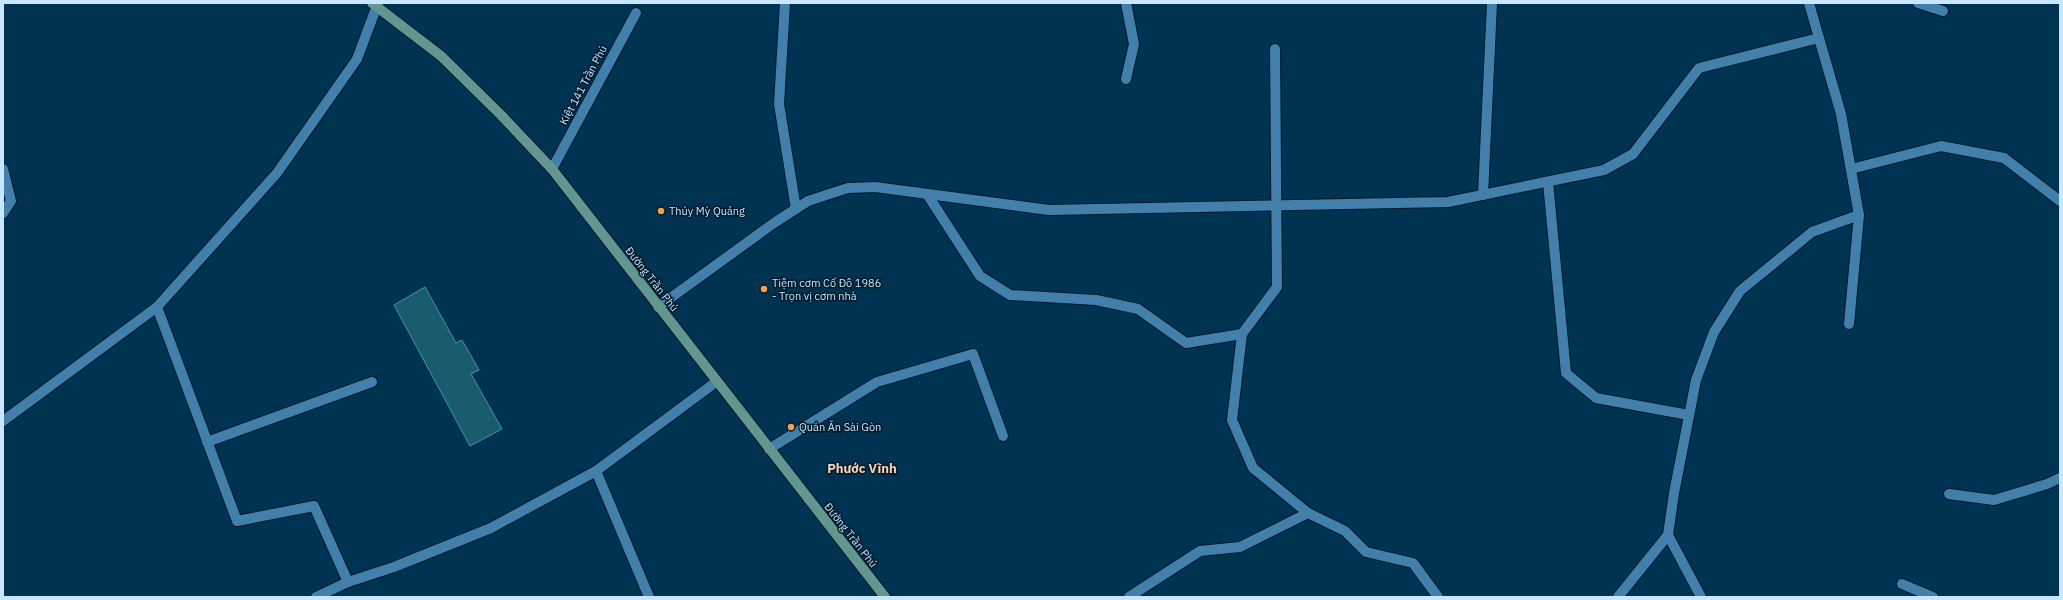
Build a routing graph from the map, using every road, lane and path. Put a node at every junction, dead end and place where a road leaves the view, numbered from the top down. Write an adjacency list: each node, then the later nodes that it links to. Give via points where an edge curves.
1 (785, 3): 20 (street, via 779,104)
2 (1126, 3): 11 (street, via 1134,44)
3 (1492, 3): 17 (street)
4 (1809, 3): 9 (street)
5 (1918, 3): 7 (street)
6 (376, 4): 13 (street, Đường Trần Phú, via 441,56 502,115); 23 (street, via 357,59 277,173)
7 (1943, 11)
8 (636, 13): 13 (street, Kiệt 141 Trần Phú)
9 (1819, 38): 14 (street, via 1841,114); 15 (street, via 1699,68 1633,154 1604,170)
10 (1275, 50): 19 (street)
11 (1126, 79)
12 (3, 169): 21 (street, via 11,202)
13 (552, 169): 24 (street, Đường Trần Phú)
14 (1851, 170): 18 (street, via 1941,146 2004,158); 22 (street)
15 (1548, 182): 17 (street); 29 (street, via 1566,373 1596,398)
16 (927, 194): 19 (street, via 1049,210); 20 (street, via 875,187 848,188 808,201); 26 (street, via 980,276 1010,295 1096,300 1138,309 1186,343)
17 (1483, 195): 19 (street, via 1448,202)
18 (2060, 201)
19 (1276, 206): 26 (street, via 1277,287)
20 (796, 209): 24 (street)
21 (3, 213)
22 (1859, 215): 25 (street); 29 (street, via 1812,232 1740,291 1714,332 1696,380)
23 (157, 306): 30 (street); 32 (street)
24 (658, 307): 28 (street, Đường Trần Phú)
25 (1849, 324)
26 (1242, 334): 37 (street, via 1232,420 1253,468)
27 (372, 382): 32 (street)
28 (716, 382): 33 (street, Đường Trần Phú); 34 (street)
29 (1689, 415): 38 (street)
30 (3, 421)
31 (1003, 436): 33 (street, via 973,354 877,382)
32 (207, 442): 39 (street, via 237,521 314,506)
33 (769, 449): 43 (street, Đường Trần Phú)
34 (596, 471): 39 (street, via 491,528 394,567); 42 (street)
35 (2060, 478): 36 (street, via 1994,500)
36 (1949, 494)
37 (1308, 513): 44 (street, via 1240,547 1200,551); 45 (street, via 1345,531 1366,552 1413,563)
38 (1668, 535): 46 (street); 47 (street)
39 (348, 582): 41 (street)
40 (1902, 584): 48 (street)
41 (316, 597)
42 (649, 597)
43 (885, 597)
44 (1129, 597)
45 (1438, 597)
46 (1618, 597)
47 (1701, 597)
48 (1933, 597)

